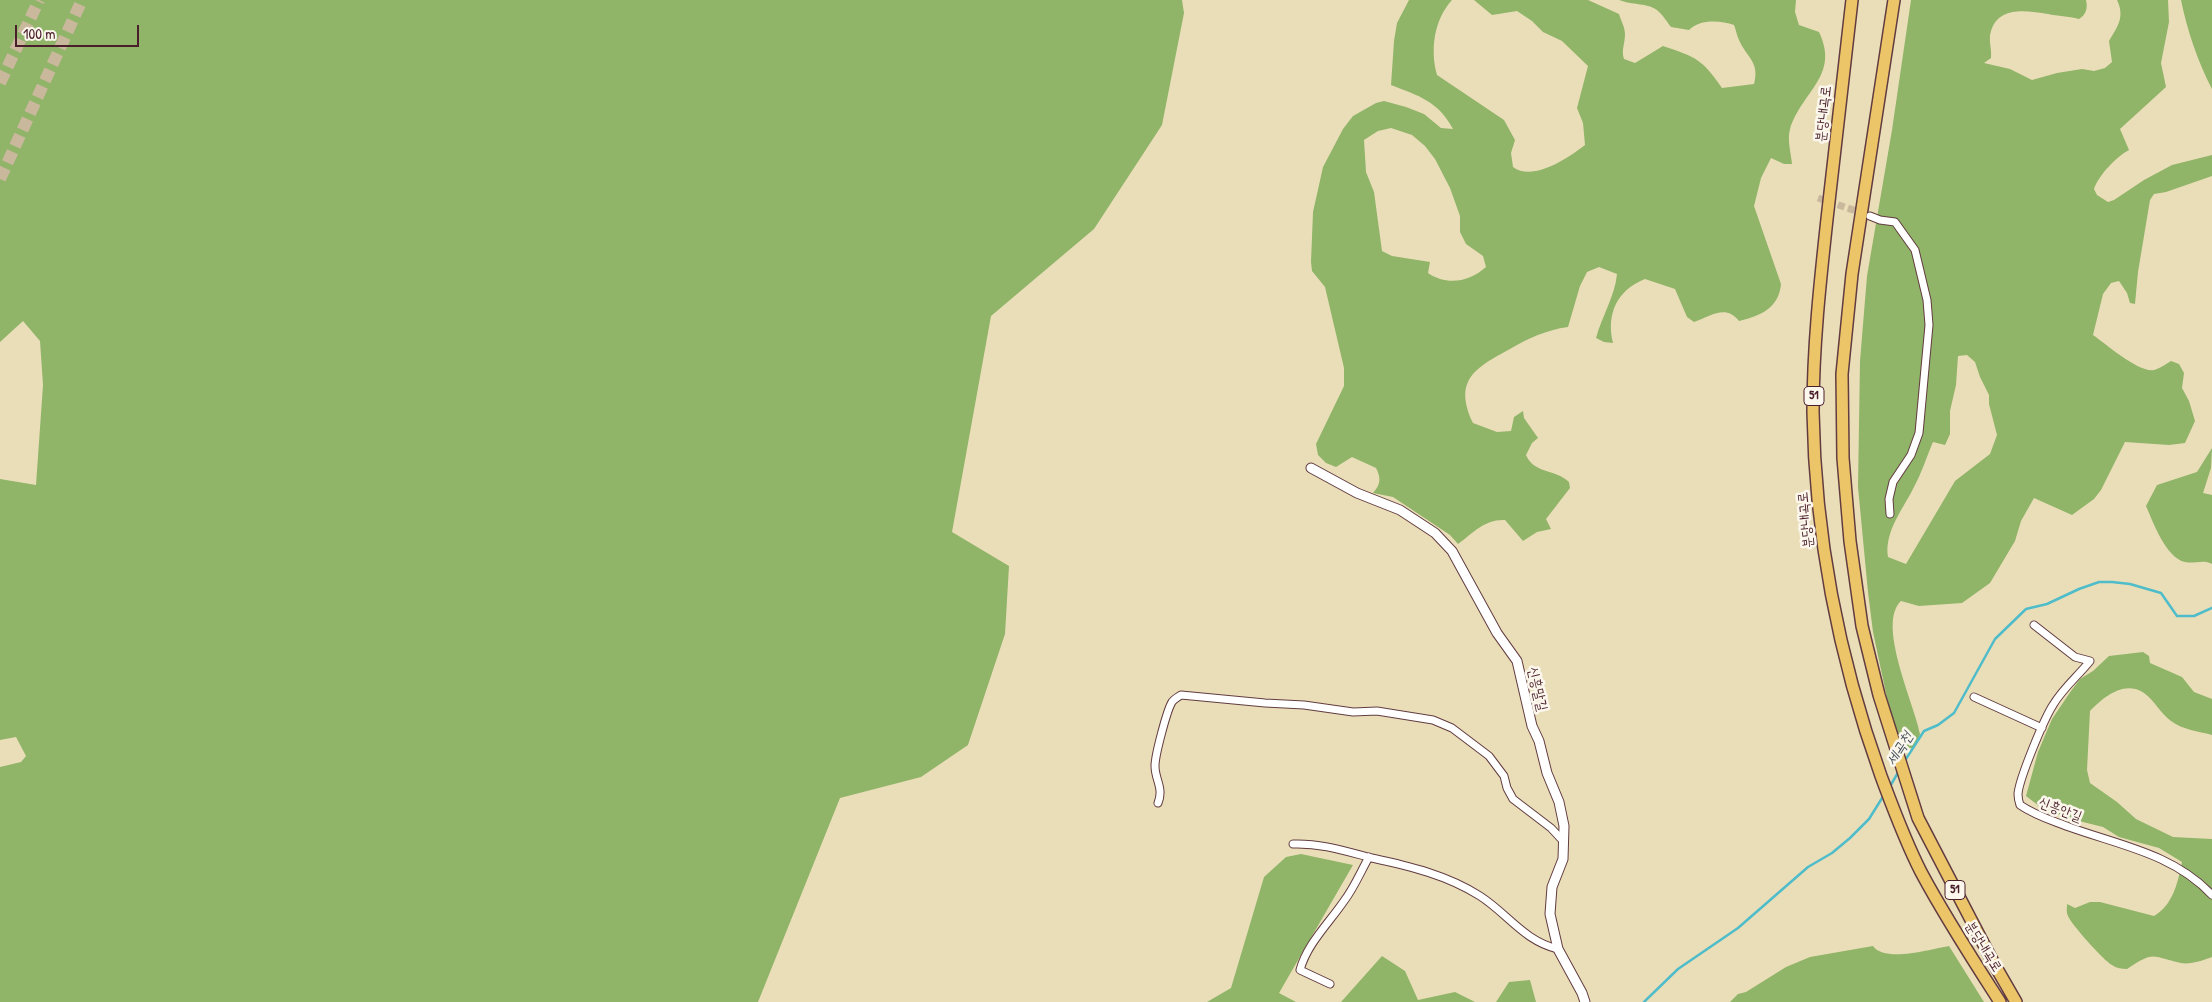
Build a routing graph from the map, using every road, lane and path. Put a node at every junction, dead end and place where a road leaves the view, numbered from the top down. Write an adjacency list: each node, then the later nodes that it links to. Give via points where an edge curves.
1 (1852, 0): 18 (highway, 분당내곡로 / 51, via 1814,358 1815,465 1825,560 1838,630 1864,728 1884,785 1921,871)
2 (1894, 0): 15 (highway, 분당내곡로 / 51, via 1852,274 1842,374 1842,458 1850,541 1862,626 1903,774 1918,818)
3 (1870, 216): 5 (street, via 1895,222 1915,250 1927,300 1929,325 1919,433 1911,455 1893,482 1888,499)
4 (1311, 468): 10 (street, 신흥말길, via 1400,510 1435,532 1452,551 1497,633 1517,661 1532,726 1540,741 1559,802)
5 (1890, 514)
6 (2034, 626): 8 (street, 신흥안길, via 2076,657 2090,661 2053,704)
7 (1974, 697): 8 (street)
8 (2042, 728): 13 (street, 신흥안길, via 2021,781 2020,805 2044,819 2165,860)
9 (1158, 803): 10 (street, via 1161,787 1155,765 1167,713 1172,701 1181,695 1343,711 1376,711 1419,717 1452,728 1489,756 1504,776 1506,788 1513,799)
10 (1564, 842): 14 (street, 신흥말길, via 1563,859 1552,887 1550,914)
11 (1293, 844): 12 (street, via 1312,844)
12 (1369, 857): 14 (street, via 1400,863 1468,888 1524,933 1542,945); 16 (street, via 1345,900 1302,963 1300,970)
13 (2212, 895)
14 (1558, 949): 17 (street, 신흥말길)
15 (1993, 962): 19 (highway, 분당내곡로 / 51); 20 (highway)
16 (1330, 984)
17 (1584, 1002)
18 (2000, 1002)
19 (2016, 1002)
20 (2022, 1002)

